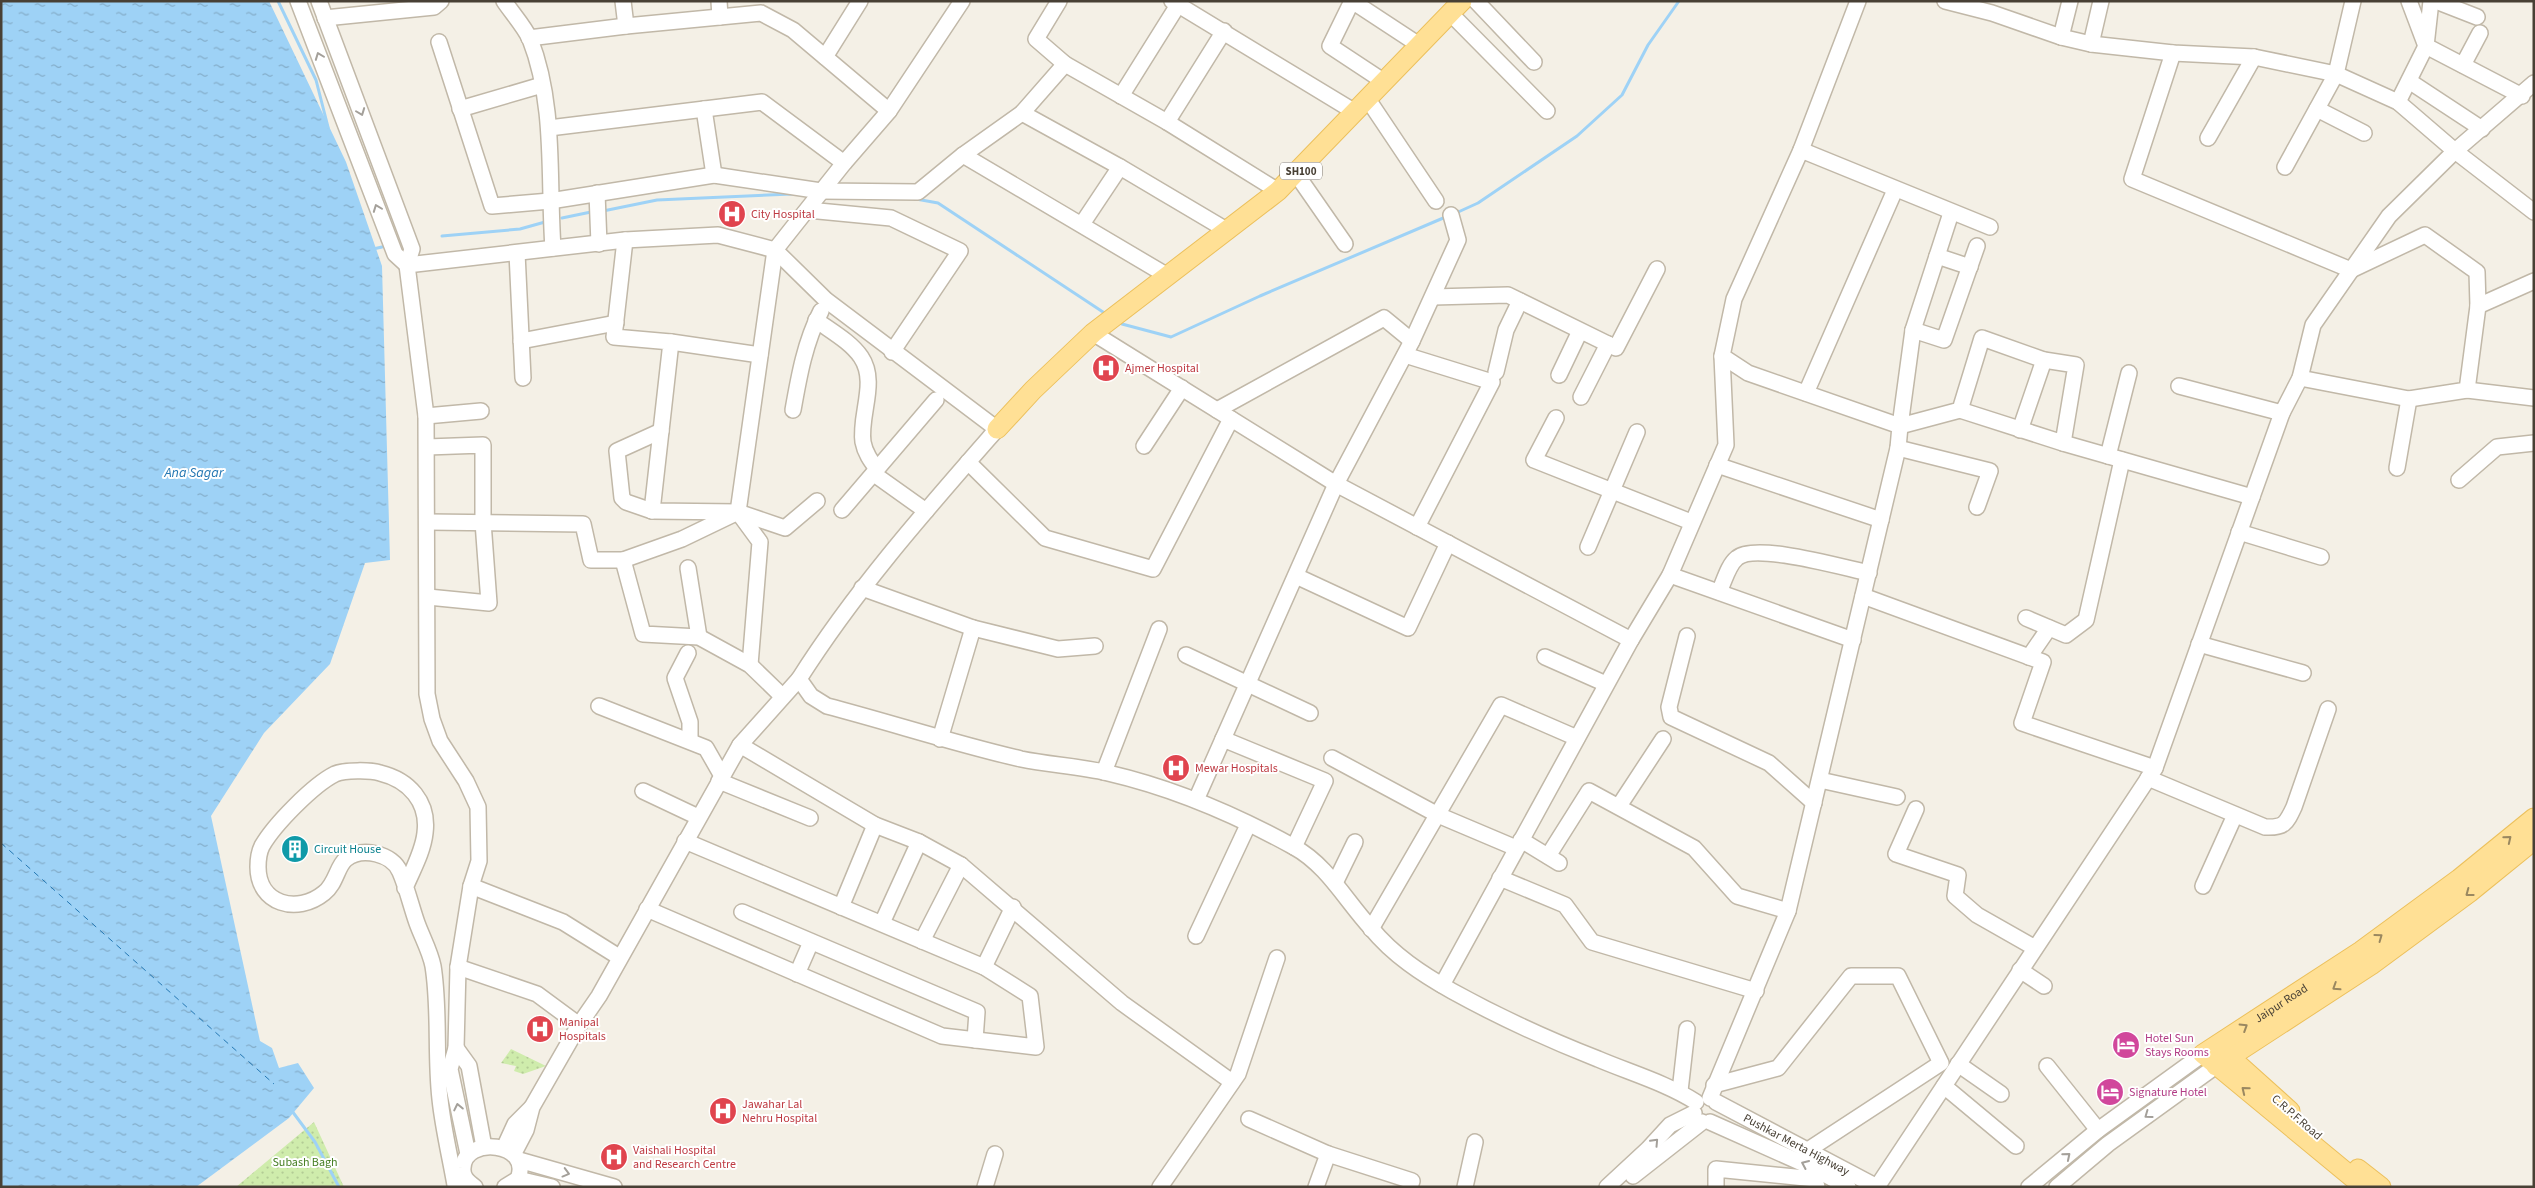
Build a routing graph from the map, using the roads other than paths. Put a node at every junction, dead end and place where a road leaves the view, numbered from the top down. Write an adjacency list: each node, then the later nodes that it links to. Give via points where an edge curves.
1 (298, 1): 82 (street, one-way to 1)
2 (319, 1): 25 (street)
3 (440, 1): 25 (street, via 434,6)
4 (504, 1): 30 (street)
5 (623, 1): 26 (street)
6 (719, 1): 23 (street)
7 (860, 1): 37 (street)
8 (962, 1): 52 (street)
9 (1059, 1): 39 (street, via 1031,40)
10 (1352, 1): 32 (street); 42 (street, via 1330,46)
11 (1476, 1): 38 (street)
12 (1858, 1): 60 (street)
13 (1944, 1): 22 (street)
14 (2070, 1): 29 (street)
15 (2101, 1): 33 (street)
16 (2353, 1): 41 (street)
17 (2409, 1): 34 (street)
18 (2430, 1): 34 (street)
19 (2436, 1): 24 (street)
20 (1175, 3): 27 (street); 46 (street)
21 (1456, 7): 32 (main road, SH100); 53 (street)
22 (1994, 7): 29 (street)
23 (720, 17): 26 (street); 37 (street, via 761,13 793,30)
24 (2477, 17)
25 (325, 18): 80 (street, one-way to 80)
26 (626, 26): 30 (street)
27 (1224, 31): 48 (street); 55 (street)
28 (2480, 33): 40 (street)
29 (2061, 37): 33 (street)
30 (529, 38): 44 (street)
31 (439, 42): 50 (street)
32 (1419, 44): 42 (main road, SH100)
33 (2092, 44): 35 (street)
34 (2426, 46): 40 (street); 43 (street)
35 (2173, 53): 36 (street); 94 (street, via 2132,179)
36 (2254, 56): 41 (street); 59 (street)
37 (825, 57): 52 (street)
38 (1534, 62)
39 (1065, 64): 46 (street); 54 (street)
40 (2462, 65): 45 (street)
41 (2336, 74): 47 (street); 49 (street)
42 (1383, 81): 48 (main road, SH100)
43 (2409, 81): 47 (street); 57 (street)
44 (542, 85): 50 (street); 56 (street)
45 (2530, 90): 57 (street)
46 (1121, 96): 55 (street)
47 (2398, 102): 61 (street)
48 (1361, 105): 67 (main road, SH100); 73 (street)
49 (2317, 108): 58 (street); 65 (street)
50 (460, 109): 72 (street, via 492,206)
51 (704, 109): 56 (street); 63 (street, via 762,102); 66 (street)
52 (889, 111): 63 (street)
53 (1547, 111)
54 (1022, 113): 62 (street); 64 (street)
55 (1166, 122): 70 (street)
56 (549, 128): 72 (street)
57 (2482, 129): 61 (street)
58 (2364, 133)
59 (2208, 138)
60 (1801, 150): 68 (street); 113 (street, via 1734,299)
61 (2456, 151): 75 (street); 94 (street, via 2389,216)
62 (963, 155): 69 (street, via 918,192); 77 (street)
63 (844, 163): 69 (street)
64 (1120, 166): 77 (street); 79 (street)
65 (2285, 168)
66 (714, 175): 69 (street); 71 (street)
67 (1297, 175): 70 (main road, SH100); 85 (street)
68 (1895, 190): 76 (street); 123 (street)
69 (821, 191): 74 (street)
70 (1278, 192): 79 (main road, SH100)
71 (597, 193): 72 (street); 84 (street)
72 (550, 201): 87 (street)
73 (1436, 201)
74 (808, 210): 88 (street); 110 (street, via 891,218 960,251)
75 (2534, 212)
76 (1951, 213): 78 (street); 90 (street)
77 (1082, 224): 95 (street)
78 (1990, 227)
79 (1228, 231): 95 (main road, SH100)
80 (405, 232): 82 (street); 91 (street, via 412,249)
81 (1444, 234): 97 (street, via 1451,215 1458,240)
82 (388, 236): 91 (street, via 395,254)
83 (625, 240): 84 (street); 88 (street, via 718,235); 102 (street)
84 (599, 244): 87 (street)
85 (1344, 244)
86 (1977, 246): 92 (street)
87 (553, 248): 89 (street)
88 (775, 250): 98 (street); 111 (street)
89 (517, 253): 91 (street); 106 (street)
90 (1937, 256): 92 (street); 104 (street)
91 (408, 265): 133 (street)
92 (1970, 267): 104 (street, via 1944,340)
93 (1657, 269): 109 (street, via 1616,348)
94 (2351, 270): 100 (street, via 2425,235 2477,272); 119 (street, via 2312,325)
95 (1166, 275): 103 (main road, SH100)
96 (2534, 281): 100 (street)
97 (1434, 297): 99 (street, via 1508,295); 107 (street)
98 (826, 300): 101 (street); 110 (street)
99 (1520, 301): 105 (street); 115 (street, via 1506,330)
100 (2478, 306): 122 (street)
101 (816, 320): 128 (street, via 802,360); 150 (street, via 853,348 866,368 863,440)
102 (611, 328): 106 (street); 108 (street)
103 (1097, 330): 121 (street); 137 (main road, SH100)
104 (1913, 330): 136 (street)
105 (1580, 331): 109 (street); 116 (street)
106 (521, 340): 118 (street)
107 (1412, 341): 112 (street); 129 (street, via 1384,318)
108 (671, 342): 111 (street); 138 (street)
109 (1608, 344): 124 (street)
110 (892, 352): 137 (street)
111 (760, 355): 160 (street)
112 (1405, 355): 152 (street); 165 (street, via 1492,382)
113 (1722, 356): 123 (street, via 1748,373); 148 (street, via 1726,445)
114 (2044, 360): 130 (street, via 1982,338); 139 (street); 141 (street, via 2076,365)
115 (1496, 372)
116 (1559, 374)
117 (2129, 374): 146 (street)
118 (522, 378)
119 (2300, 378): 126 (street); 132 (street)
120 (2179, 386): 132 (street)
121 (1182, 388): 129 (street); 143 (street)
122 (2467, 390): 125 (street); 126 (street)
123 (1806, 393): 136 (street)
124 (1581, 397)
125 (2534, 398)
126 (2409, 399): 149 (street)
127 (936, 400): 150 (street)
128 (793, 410)
129 (1217, 410): 135 (street)
130 (1960, 410): 136 (street); 139 (street)
131 (481, 411): 133 (street)
132 (2282, 413): 154 (street)
133 (426, 416): 144 (street)
134 (1556, 418): 153 (street, via 1534,460)
135 (1231, 419): 147 (street, via 1153,570 1045,538); 152 (street)
136 (1900, 426): 145 (street)
137 (997, 429): 147 (street)
138 (661, 430): 158 (street); 158 (street, via 617,451 622,498)
139 (2020, 430): 141 (street)
140 (1637, 432): 153 (street)
141 (2064, 443): 146 (street)
142 (2534, 443): 151 (street, via 2497,447)
143 (1144, 446)
144 (427, 447): 162 (street); 163 (street, via 483,445)
145 (1898, 448): 156 (street, via 1990,471); 161 (street)
146 (2115, 458): 154 (street); 181 (street, via 2086,620 2066,635)
147 (968, 462): 159 (street)
148 (1717, 465): 161 (street); 164 (street)
149 (2397, 468)
150 (876, 471): 157 (street); 159 (street)
151 (2459, 480)
152 (1336, 484): 165 (street); 174 (street)
153 (1612, 490): 164 (street); 168 (street)
154 (2252, 497): 166 (street)
155 (816, 501): 160 (street, via 784,528)
156 (1977, 507)
157 (842, 510)
158 (652, 511): 160 (street)
159 (926, 511): 175 (street)
160 (738, 512): 170 (street, via 682,539); 193 (street, via 760,542)
161 (1881, 520): 172 (street)
162 (428, 522): 163 (street); 178 (street)
163 (483, 522): 170 (street, via 583,524 591,560); 178 (street, via 489,603)
164 (1691, 522): 173 (street)
165 (1417, 527): 167 (street)
166 (2240, 532): 169 (street); 187 (street)
167 (1448, 543): 174 (street, via 1408,628); 185 (street)
168 (1588, 546)
169 (2321, 557)
170 (623, 560): 184 (street, via 643,634)
171 (688, 568): 184 (street)
172 (1869, 573): 176 (street, via 1777,554 1742,554 1733,562); 177 (street)
173 (1670, 575): 176 (street); 185 (street)
174 (1296, 576): 196 (street)
175 (862, 588): 180 (street); 195 (street, via 829,631)
176 (1720, 592): 186 (street)
177 (1863, 596): 186 (street); 192 (street)
178 (428, 597): 235 (street, via 427,694 432,719 440,741 466,781 478,807 479,861)
179 (2026, 618): 181 (street)
180 (973, 628): 188 (street, via 1058,650); 203 (street)
181 (2049, 628): 192 (street)
182 (1159, 629): 209 (street)
183 (1687, 636): 216 (street, via 1669,707 1671,717 1769,763)
184 (699, 637): 193 (street)
185 (1631, 640): 197 (street)
186 (1853, 640): 212 (street)
187 (2199, 644): 194 (street); 210 (street)
188 (1095, 646)
189 (688, 653): 206 (street, via 675,678 690,722)
190 (1186, 655): 196 (street)
191 (1545, 657): 197 (street)
192 (2029, 657): 210 (street, via 2043,662 2022,723)
193 (750, 665): 198 (street)
194 (2303, 673)
195 (799, 679): 198 (street); 203 (street, via 811,696 827,706)
196 (1248, 684): 201 (street); 205 (street)
197 (1606, 684): 202 (street)
198 (782, 696): 207 (street)
199 (599, 706): 206 (street)
200 (2328, 709): 220 (street, via 2287,822 2278,828 2265,827)
201 (1310, 713)
202 (1577, 738): 219 (street, via 1501,705); 230 (street)
203 (940, 739): 209 (street, via 1022,759)
204 (1663, 739): 217 (street)
205 (1224, 740): 215 (street); 231 (street, via 1325,781)
206 (690, 741): 211 (street, via 706,748)
207 (740, 745): 211 (street); 224 (street)
208 (1332, 758): 219 (street)
209 (1104, 772): 215 (street)
210 (2152, 773): 220 (street); 248 (street)
211 (720, 779): 221 (street); 222 (street)
212 (1820, 780): 214 (street); 216 (street)
213 (643, 791): 221 (street)
214 (1896, 797)
215 (1196, 800): 225 (street)
216 (1814, 802): 241 (street)
217 (1619, 806): 230 (street, via 1589,791 1554,860); 241 (street, via 1694,848 1737,896)
218 (1916, 808): 248 (street, via 1896,854 1958,875 1955,896 1977,915)
219 (1438, 815): 230 (street); 244 (street)
220 (2235, 815): 236 (street)
221 (698, 817): 227 (street)
222 (810, 818)
223 (2534, 818): 262 (main road, Jaipur Road, one-way to 223, via 2459,879)
224 (875, 825): 228 (street); 238 (street)
225 (1248, 825): 231 (street); 245 (street)
226 (2534, 840): 262 (main road, Jaipur Road, one-way to 262, via 2371,965)
227 (685, 841): 238 (street); 240 (street)
228 (919, 842): 232 (street); 243 (street)
229 (1355, 842): 234 (street)
230 (1519, 844): 233 (street)
231 (1294, 847): 234 (street)
232 (961, 865): 239 (street); 246 (street)
233 (1500, 878): 255 (street); 257 (street, via 1565,904 1592,942)
234 (1335, 883): 244 (street)
235 (471, 886): 249 (street, via 563,922); 252 (street)
236 (2202, 886)
237 (405, 888): 237 (street, via 422,845 425,821 413,790 398,778 373,771 336,773 279,822 260,849 263,889 277,902 315,899 333,883 346,859 364,854 381,855 392,860 400,871); 282 (street, via 432,966 440,1099)
238 (841, 906): 243 (street)
239 (1012, 907): 251 (street); 267 (street)
240 (647, 908): 249 (street); 254 (street)
241 (1788, 911): 257 (street)
242 (742, 912): 247 (street)
243 (882, 923): 246 (street)
244 (1371, 929): 255 (street, via 1406,963)
245 (1196, 936)
246 (922, 940): 251 (street)
247 (811, 942): 254 (street); 260 (street, via 977,1012)
248 (2035, 948): 253 (street)
249 (619, 957): 258 (street, via 599,996)
250 (1277, 958): 267 (street, via 1238,1074)
251 (984, 966): 260 (street, via 1030,996 1036,1047)
252 (458, 967): 258 (street, via 537,994); 261 (street)
253 (2020, 970): 256 (street); 263 (street)
254 (797, 974): 260 (street, via 942,1036)
255 (1442, 985): 265 (street, via 1540,1036)
256 (2044, 986)
257 (1756, 991): 270 (street)
258 (579, 1025): 278 (street, via 532,1107 526,1130)
259 (1687, 1029): 268 (street)
260 (975, 1040)
261 (456, 1048): 275 (street, via 469,1066); 277 (street, one-way to 261, via 450,1069)
262 (2216, 1055): 272 (street, Jaipur Road); 283 (main road, C.R.P.F.Road); 298 (street, Jaipur Road, one-way to 298)
263 (1958, 1064): 266 (street); 269 (street)
264 (2047, 1066): 272 (street)
265 (1640, 1076): 268 (street, Pushkar Merta Highway); 270 (street, Pushkar Merta Highway, via 1665,1095)
266 (1944, 1086): 274 (street); 296 (street)
267 (1226, 1091): 287 (street)
268 (1680, 1092): 270 (street, Pushkar Merta Highway)
269 (2001, 1094)
270 (1704, 1106): 276 (street, Pushkar Merta Highway); 276 (street, via 1778,1068 1852,976 1898,976 1940,1063); 291 (street, one-way to 270, via 1670,1125); 292 (street); 295 (street, Pushkar Merta Highway, one-way to 270)
271 (1249, 1119): 280 (street)
272 (2098, 1130): 297 (street, Jaipur Road, one-way to 272)
273 (1475, 1142): 290 (street)
274 (2016, 1146)
275 (484, 1147): 277 (street); 278 (street)
276 (1808, 1150): 296 (street, Pushkar Merta Highway)
277 (468, 1154): 282 (street, via 463,1166)
278 (512, 1154): 281 (street, via 520,1167); 285 (street, one-way to 285)
279 (995, 1154): 286 (street)
280 (1328, 1154): 288 (street); 289 (street, via 1412,1181)
281 (512, 1183): 284 (street)
282 (462, 1184)
283 (2372, 1184)
284 (552, 1187)
285 (614, 1187)
286 (985, 1187)
287 (1160, 1187)
288 (1316, 1187)
289 (1410, 1187)
290 (1465, 1187)
291 (1607, 1187)
292 (1620, 1187)
293 (1716, 1187): 294 (street, via 1716,1169 1814,1179)
294 (1818, 1187)
295 (1848, 1187)
296 (1877, 1187)
297 (2029, 1187)
298 (2057, 1187)

